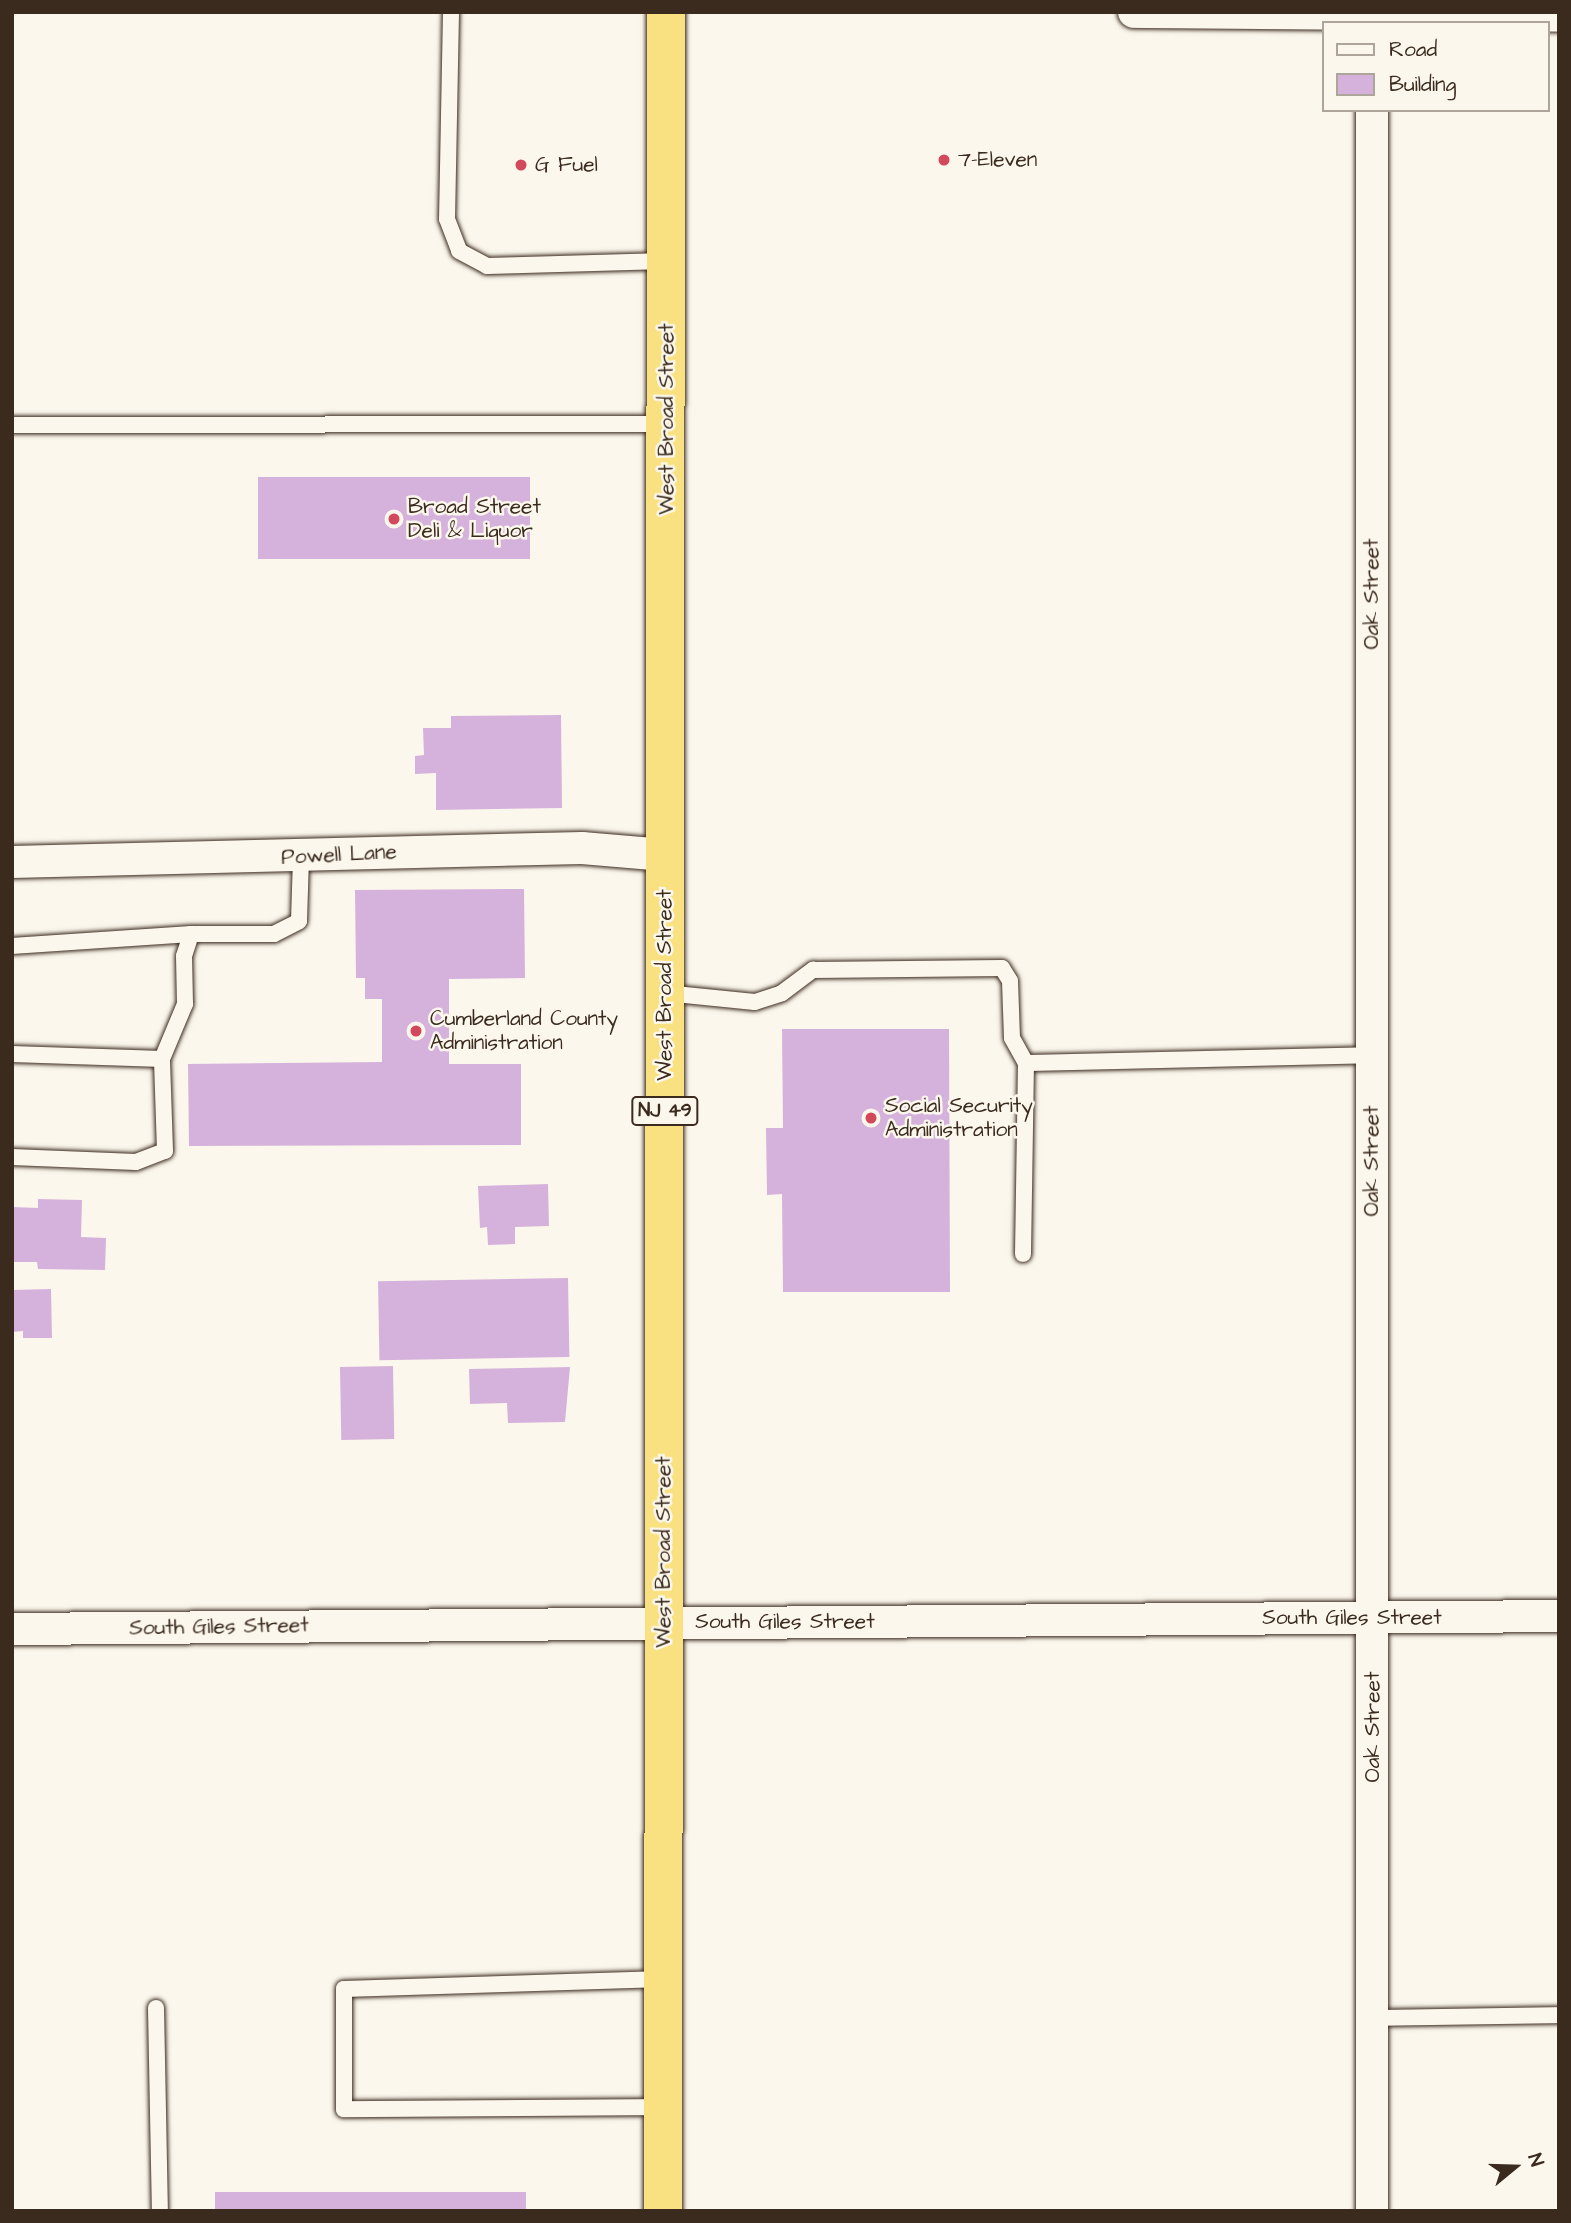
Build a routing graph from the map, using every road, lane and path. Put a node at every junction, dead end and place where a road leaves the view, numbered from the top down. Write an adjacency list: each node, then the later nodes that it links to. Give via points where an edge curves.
1 (451, 12): 7 (lane, via 447,219 458,251 487,265)
2 (666, 12): 7 (highway, West Broad Street / NJ 49)
3 (1134, 12): 5 (street)
4 (1559, 16): 5 (street)
5 (1372, 17)
6 (1371, 112): 17 (street, Oak Street)
7 (666, 261): 8 (highway, West Broad Street / NJ 49)
8 (667, 424): 9 (lane); 10 (highway, West Broad Street / NJ 49)
9 (12, 425)
10 (665, 855): 11 (street, Powell Lane, via 582,848); 15 (highway, West Broad Street / NJ 49)
11 (301, 859): 12 (street, Powell Lane); 13 (lane, via 299,921 274,934)
12 (12, 862)
13 (191, 934): 14 (lane); 18 (lane, via 184,956 185,1004)
14 (12, 946)
15 (665, 993): 19 (lane, via 755,1002 782,993 813,970 1002,968 1010,981 1012,1038); 24 (highway, West Broad Street / NJ 49)
16 (12, 1054): 18 (lane)
17 (1372, 1055): 19 (lane); 23 (street, Oak Street)
18 (162, 1059): 20 (lane, via 165,1151 136,1162)
19 (1026, 1063): 21 (lane)
20 (12, 1157)
21 (1023, 1254)
22 (1559, 1616): 23 (street, South Giles Street)
23 (1373, 1618): 24 (street, South Giles Street); 29 (street, Oak Street)
24 (664, 1623): 25 (street, South Giles Street); 26 (highway, West Broad Street / NJ 49)
25 (12, 1629)
26 (663, 1979): 30 (highway, West Broad Street / NJ 49); 30 (lane, via 344,1989 344,2109)
27 (156, 2008): 31 (lane)
28 (1559, 2015): 29 (lane)
29 (1372, 2018): 33 (street, Oak Street)
30 (663, 2107): 32 (highway, West Broad Street / NJ 49)
31 (160, 2211)
32 (663, 2211)
33 (1372, 2211)

